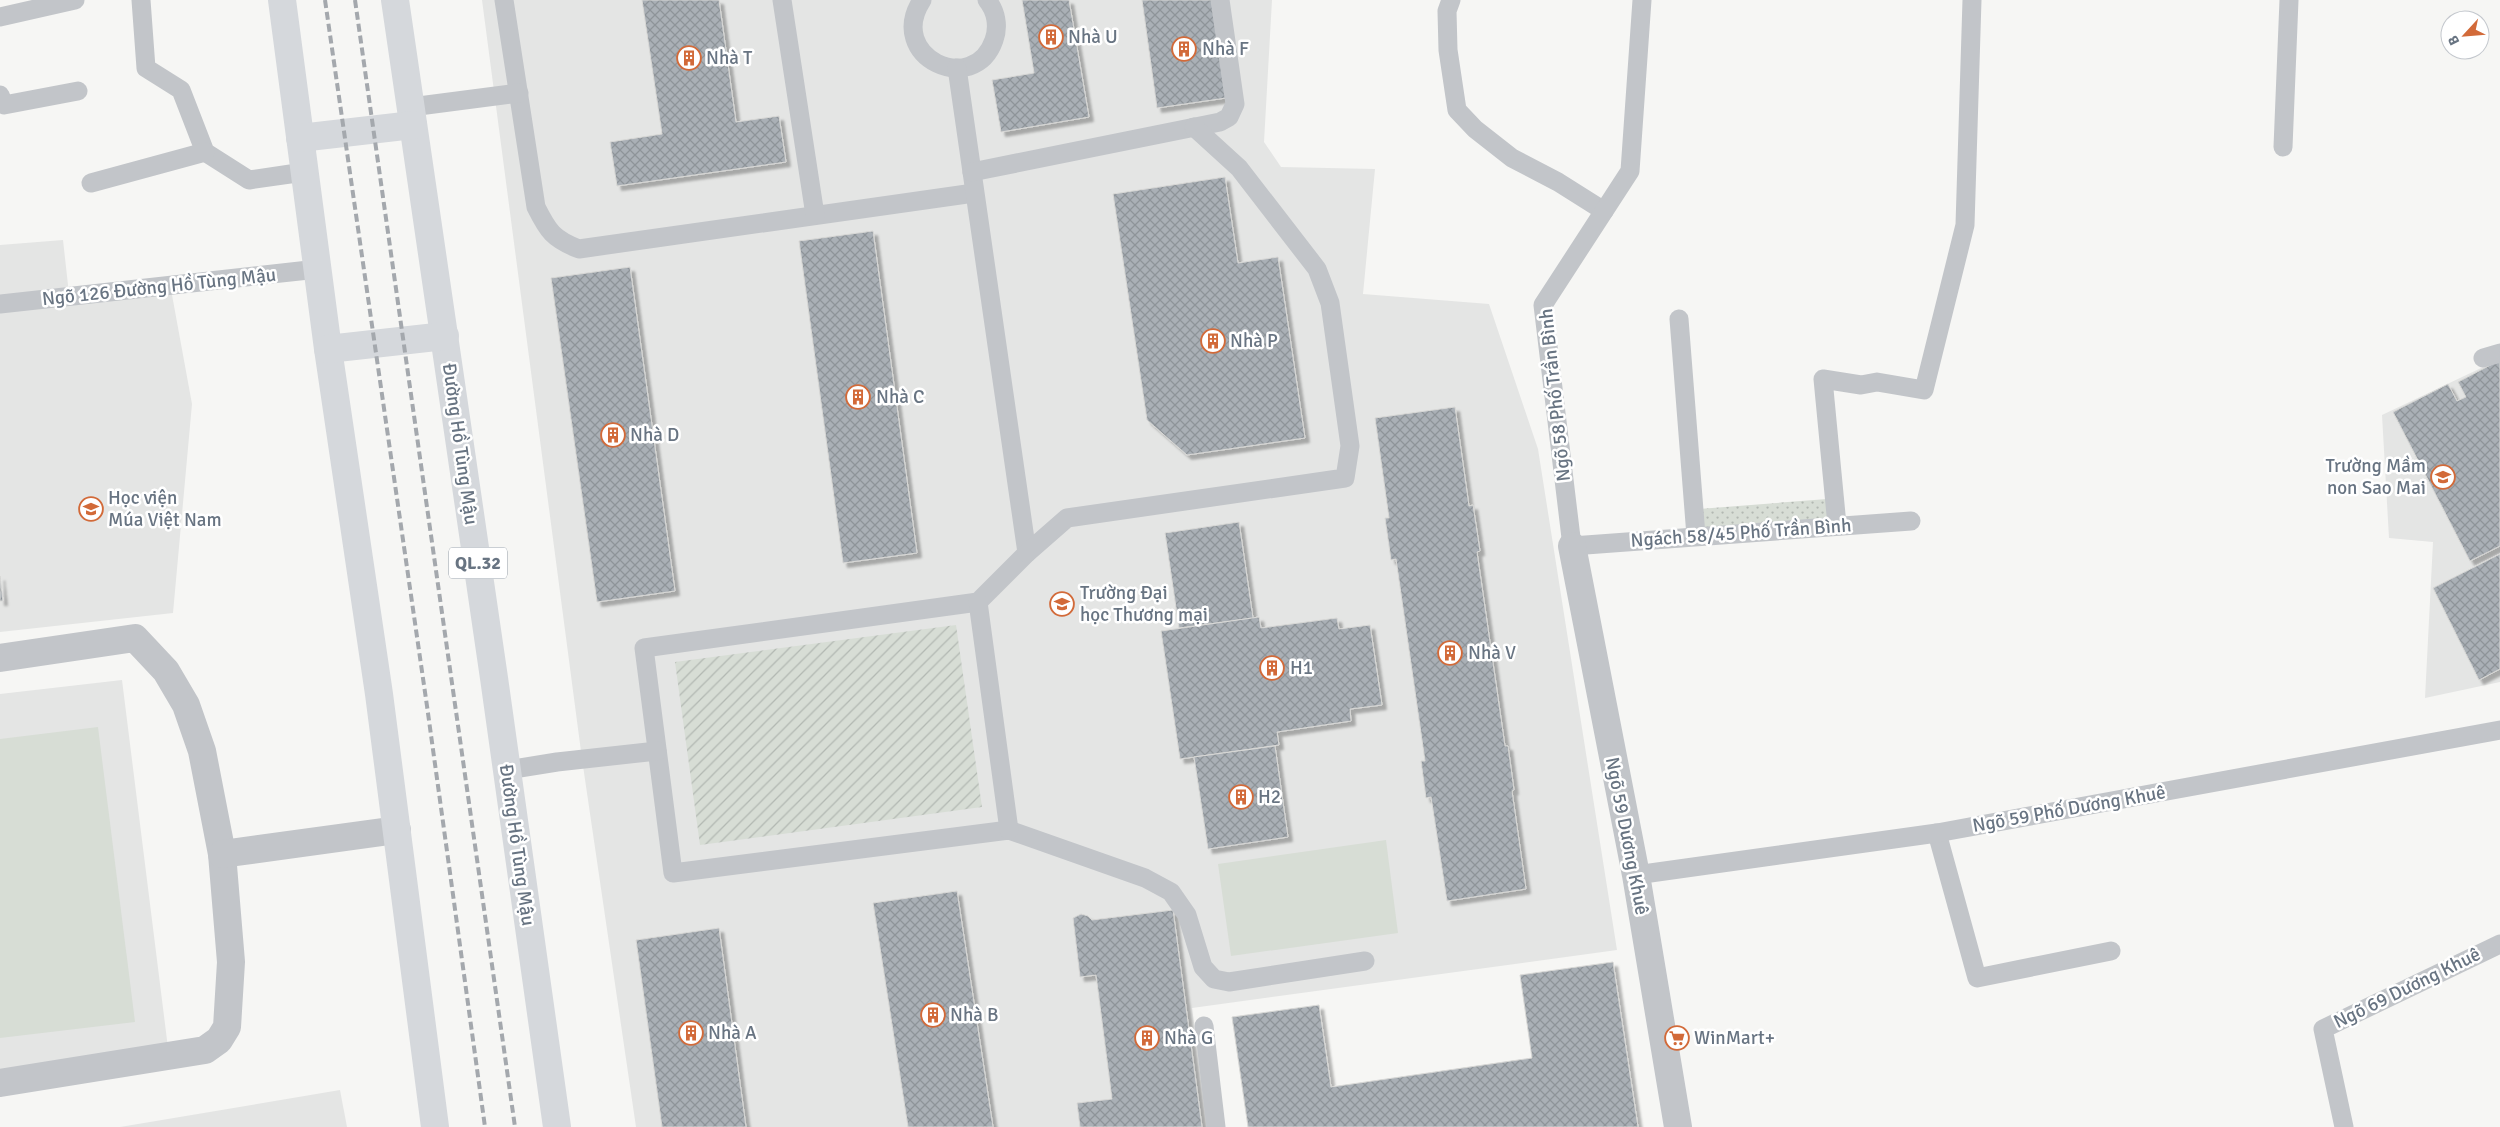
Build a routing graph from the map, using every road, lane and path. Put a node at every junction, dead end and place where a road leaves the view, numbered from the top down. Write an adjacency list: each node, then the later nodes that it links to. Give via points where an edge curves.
1 (75, 0): 14 (lane)
2 (142, 0): 23 (lane, via 146,68 181,90)
3 (282, 0): 21 (highway)
4 (395, 0): 19 (highway, Đường Hồ Tùng Mậu / QL.32)
5 (504, 0): 17 (lane)
6 (782, 0): 29 (lane)
7 (922, 0): 15 (lane, via 912,27 921,52 943,67)
8 (987, 0): 15 (lane, via 996,19 992,47 971,65)
9 (1220, 0): 20 (lane, via 1234,104 1229,117)
10 (1451, 0): 28 (lane, via 1447,11 1448,50 1456,110 1512,158)
11 (1642, 0): 28 (lane, Ngõ 58 Phố Trần Bình, via 1630,171)
12 (1972, 0): 36 (lane, via 1965,225 1924,390 1877,382 1861,385 1823,379)
13 (2289, 0): 22 (lane)
14 (0, 17)
15 (957, 68): 25 (lane)
16 (78, 91): 18 (lane)
17 (519, 93): 19 (lane); 29 (lane, via 536,207 560,242 579,249)
18 (1, 102)
19 (412, 116): 21 (highway); 33 (highway, Đường Hồ Tùng Mậu / QL.32)
20 (1194, 127): 25 (lane); 39 (lane, via 1239,168 1317,269 1330,303 1349,436 1345,478 1067,518)
21 (300, 138): 24 (highway)
22 (2283, 147)
23 (205, 152): 24 (lane, via 250,180); 26 (lane)
24 (304, 172): 30 (highway)
25 (972, 172): 27 (lane)
26 (91, 182)
27 (974, 193): 29 (lane); 39 (lane)
28 (1604, 211): 38 (lane, Ngõ 58 Phố Trần Bình, via 1543,305)
29 (815, 215)
30 (318, 270): 31 (lane, Ngõ 126 Đường Hồ Tùng Mậu); 34 (highway)
31 (0, 304)
32 (1679, 319): 37 (lane)
33 (444, 336): 34 (highway); 44 (highway, Đường Hồ Tùng Mậu / QL.32)
34 (328, 349): 45 (highway)
35 (1911, 521): 36 (lane, Ngách 58/45 Phố Trần Bình)
36 (1837, 526): 37 (lane, Ngách 58/45 Phố Trần Bình)
37 (1696, 536): 38 (lane, Ngách 58/45 Phố Trần Bình)
38 (1572, 546): 49 (street, Ngõ 59 Dương Khuê)
39 (1027, 553): 40 (lane)
40 (978, 602): 43 (lane, via 644,648); 46 (lane)
41 (0, 658): 48 (street, via 136,638 166,671 186,705 202,751)
42 (2500, 730): 47 (lane, Ngõ 59 Phố Dương Khuê)
43 (657, 750): 44 (lane); 46 (lane, via 673,873)
44 (507, 770): 56 (highway, Đường Hồ Tùng Mậu / QL.32)
45 (397, 830): 48 (street); 55 (highway)
46 (1009, 830): 52 (lane, via 1145,878 1171,892 1187,915 1203,967 1214,979 1229,982)
47 (1937, 833): 49 (lane, Ngõ 59 Phố Dương Khuê); 51 (lane, via 1977,978)
48 (222, 854): 54 (street, via 231,962 227,1027 219,1040 205,1050)
49 (1636, 875): 58 (street, Ngõ 59 Dương Khuê)
50 (2500, 944): 59 (lane, Ngõ 69 Dương Khuê, via 2323,1029)
51 (2111, 951)
52 (1366, 961)
53 (1204, 1026): 57 (lane)
54 (0, 1083)
55 (435, 1127)
56 (557, 1127)
57 (1216, 1127)
58 (1678, 1127)
59 (2344, 1127)

